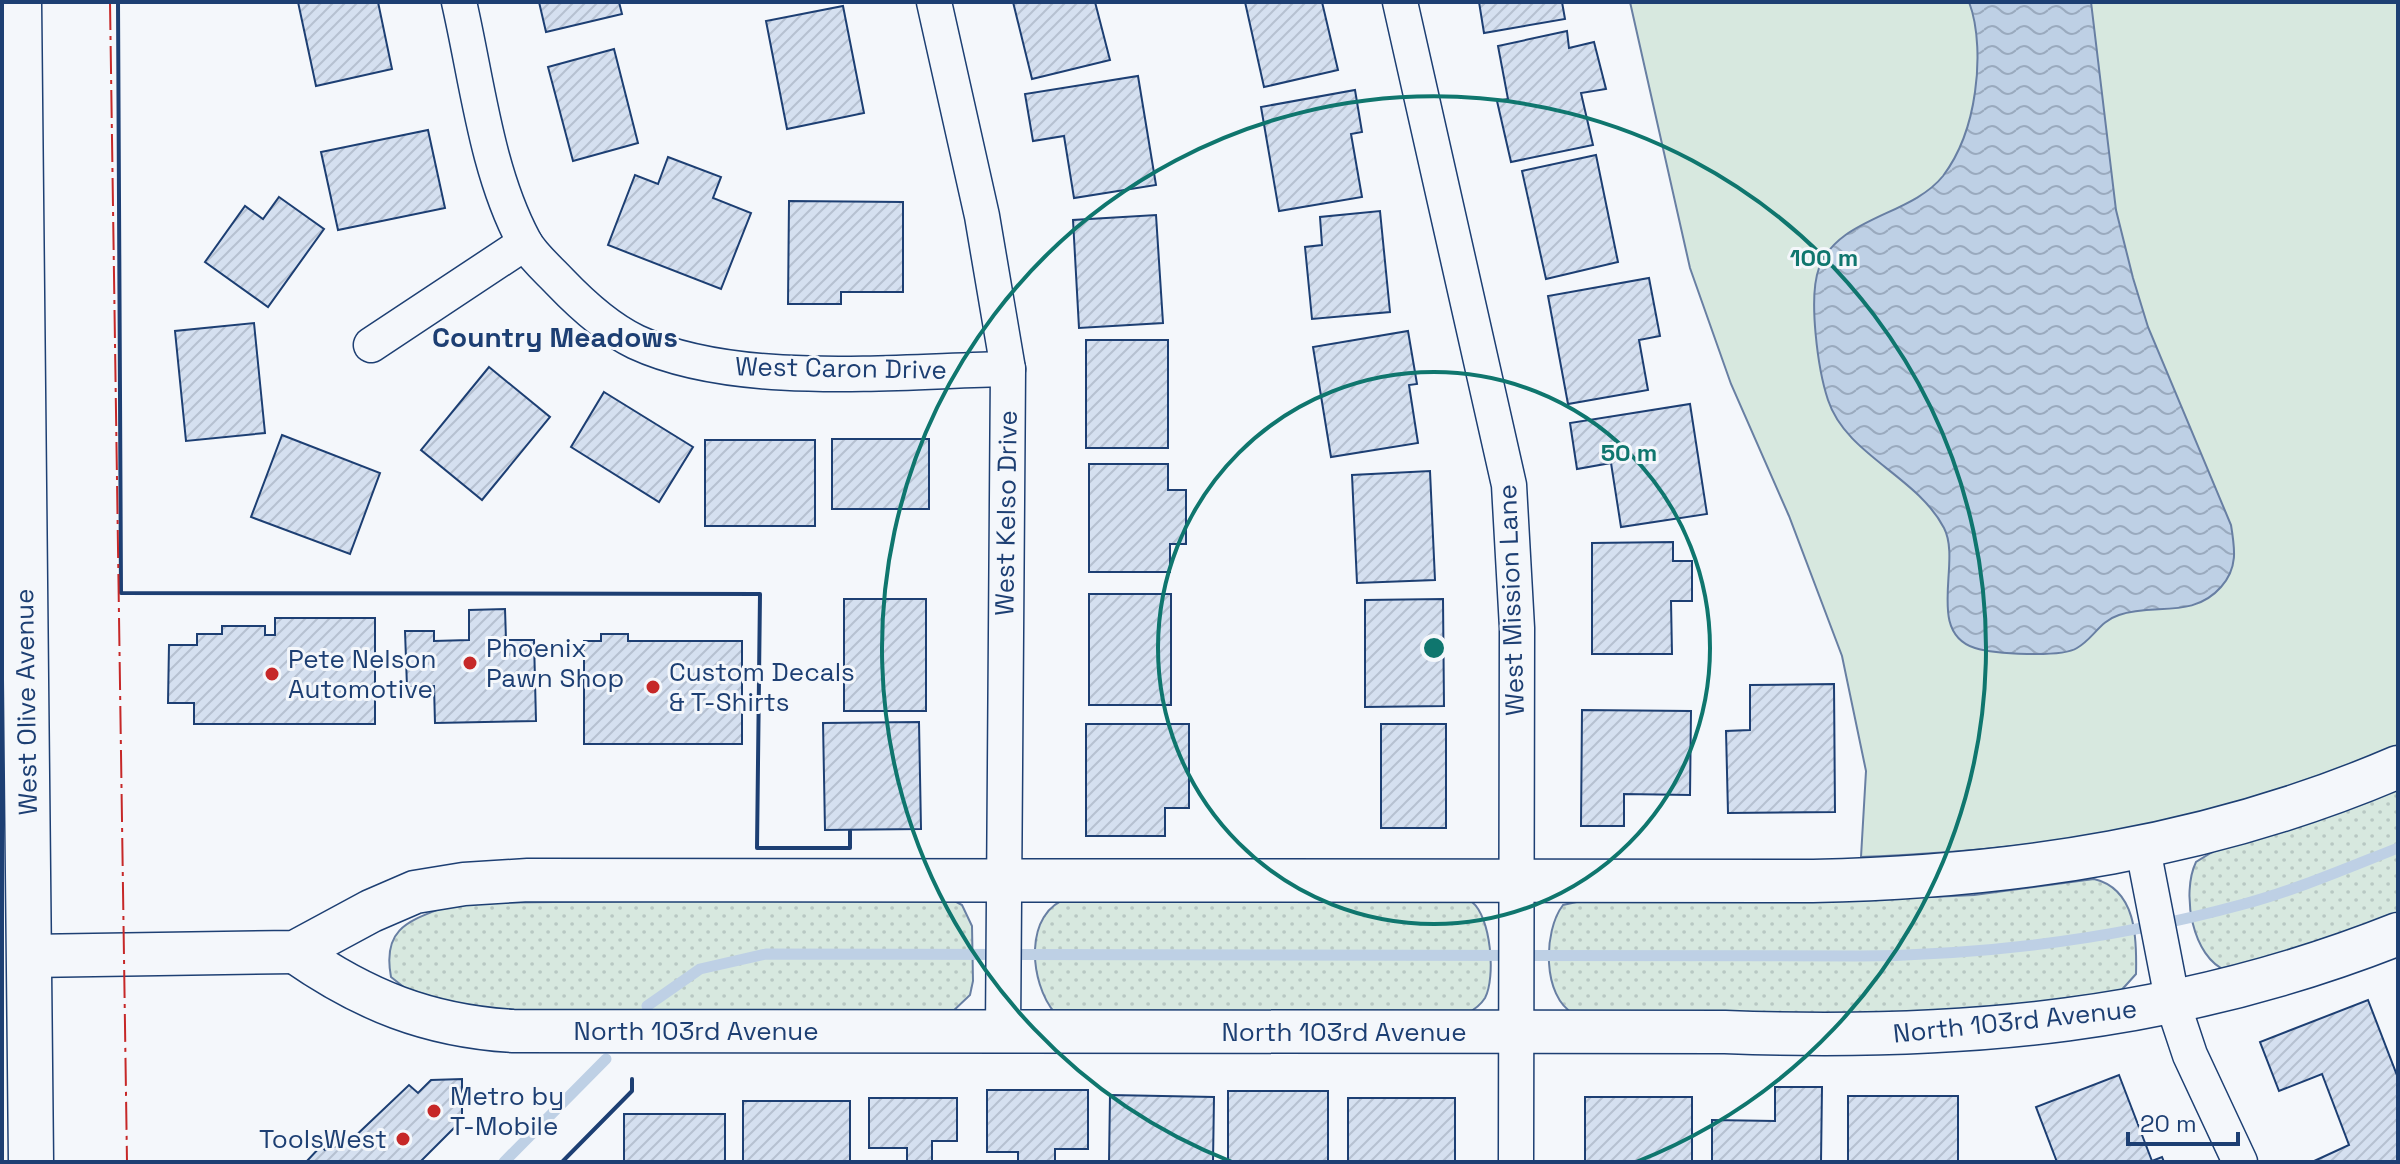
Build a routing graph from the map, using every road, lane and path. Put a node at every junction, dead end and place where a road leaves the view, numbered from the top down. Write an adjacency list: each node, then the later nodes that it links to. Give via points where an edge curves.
1 (19, 2): 14 (main road, West Olive Avenue)
2 (459, 2): 5 (street, West Caron Drive, via 494,156)
3 (934, 2): 7 (street, West Kelso Drive, via 982,216)
4 (1400, 2): 10 (street, West Mission Lane, via 1509,485 1517,628)
5 (525, 243): 6 (street); 7 (street, West Caron Drive, via 602,322 681,359 800,372)
6 (371, 345)
7 (1008, 369): 11 (street, West Kelso Drive)
8 (2398, 767): 9 (street, via 2255,819)
9 (2143, 849): 10 (street, via 2057,864 1863,880); 15 (street)
10 (1515, 879): 11 (street); 17 (street, West Mission Lane)
11 (1003, 880): 13 (street, via 464,884 415,892); 16 (street, West Kelso Drive)
12 (2398, 934): 15 (street, North 103rd Avenue, via 2278,977)
13 (295, 952): 14 (street); 16 (street, North 103rd Avenue, via 335,980 461,1028)
14 (16, 956): 18 (main road, West Olive Avenue)
15 (2173, 1004): 17 (street, North 103rd Avenue, via 1996,1028 1912,1033); 20 (street, via 2190,1055)
16 (1003, 1032): 17 (street, North 103rd Avenue)
17 (1516, 1032): 19 (street, West Mission Lane)
18 (31, 1162)
19 (1516, 1162)
20 (2240, 1162)

